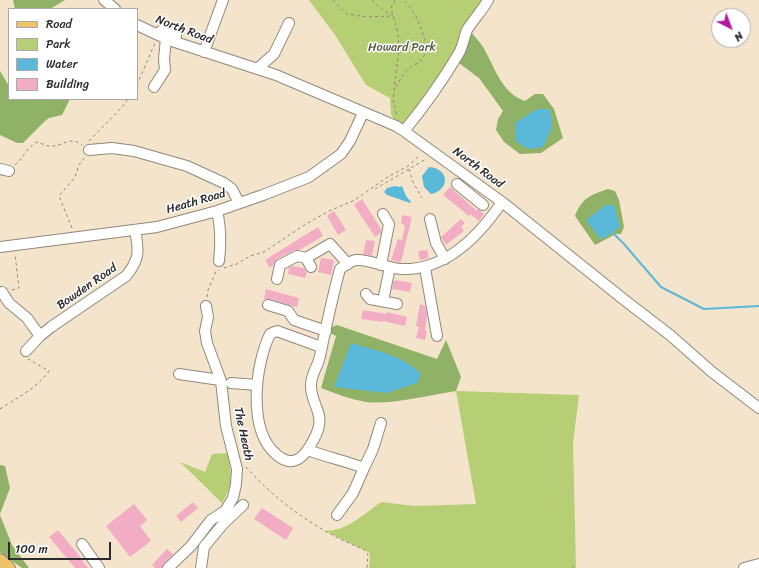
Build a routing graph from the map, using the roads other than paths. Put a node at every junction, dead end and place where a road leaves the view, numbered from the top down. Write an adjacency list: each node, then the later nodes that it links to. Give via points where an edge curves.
1 (104, 0): 4 (street)
2 (223, 0): 8 (street)
3 (488, 0): 12 (street, via 467,30 460,52 445,74 417,115)
4 (114, 8)
5 (290, 23): 9 (street, via 274,54)
6 (138, 25): 7 (street, North Road)
7 (166, 38): 8 (street, North Road); 10 (street, via 165,70)
8 (204, 52): 9 (street, North Road)
9 (257, 69): 11 (street, North Road)
10 (154, 87)
11 (363, 113): 12 (street, North Road); 18 (street, Heath Road, via 341,154 322,169 295,184)
12 (400, 129): 14 (street, North Road)
13 (89, 150): 18 (street, via 112,148 134,151 187,166 224,183 232,189)
14 (475, 182): 16 (street); 17 (street, North Road)
15 (457, 184): 16 (street)
16 (467, 192): 19 (street)
17 (502, 202): 26 (street, via 472,238); 48 (street, North Road)
18 (239, 203): 20 (street, Heath Road)
19 (483, 205)
20 (217, 211): 23 (street, Heath Road); 27 (street, via 221,242)
21 (383, 214): 29 (street, via 392,233)
22 (430, 219): 26 (street, via 436,243)
23 (136, 230): 24 (street, Heath Road); 40 (street, Bowden Road, via 136,264 126,276)
24 (0, 247)
25 (306, 258): 28 (street, via 330,244); 30 (street); 32 (street, via 297,256 280,265)
26 (445, 259): 31 (street)
27 (219, 261)
28 (348, 264): 29 (street, via 355,260); 39 (street, via 340,269)
29 (385, 266): 31 (street, via 401,269); 35 (street)
30 (312, 267)
31 (425, 268): 41 (street)
32 (277, 279)
33 (2, 292): 40 (street)
34 (366, 294): 35 (street, via 370,298)
35 (383, 301): 36 (street)
36 (397, 304)
37 (268, 305): 39 (street, via 288,311 294,320)
38 (206, 306): 45 (street, The Heath, via 207,343)
39 (326, 331): 42 (street)
40 (40, 336): 43 (street, Bowden Road)
41 (437, 336)
42 (321, 347): 47 (street, via 277,331 270,334 264,345); 50 (street, via 320,357 312,373 311,388 320,424)
43 (26, 351)
44 (179, 374): 45 (street)
45 (220, 380): 59 (street, The Heath, via 226,426 237,469 233,498 225,511 211,520 191,546)
46 (231, 383): 47 (street)
47 (257, 384): 50 (street, via 257,406 267,446 280,458 288,461 298,460)
48 (759, 408)
49 (381, 423): 51 (street)
50 (308, 450): 51 (street)
51 (364, 468): 53 (street, via 353,493)
52 (243, 505): 60 (street, via 204,547)
53 (338, 515)
54 (82, 544): 58 (street)
55 (0, 560): 57 (main road)
56 (759, 564): 61 (street)
57 (9, 568)
58 (99, 568)
59 (168, 568)
60 (201, 568)
61 (744, 568)

